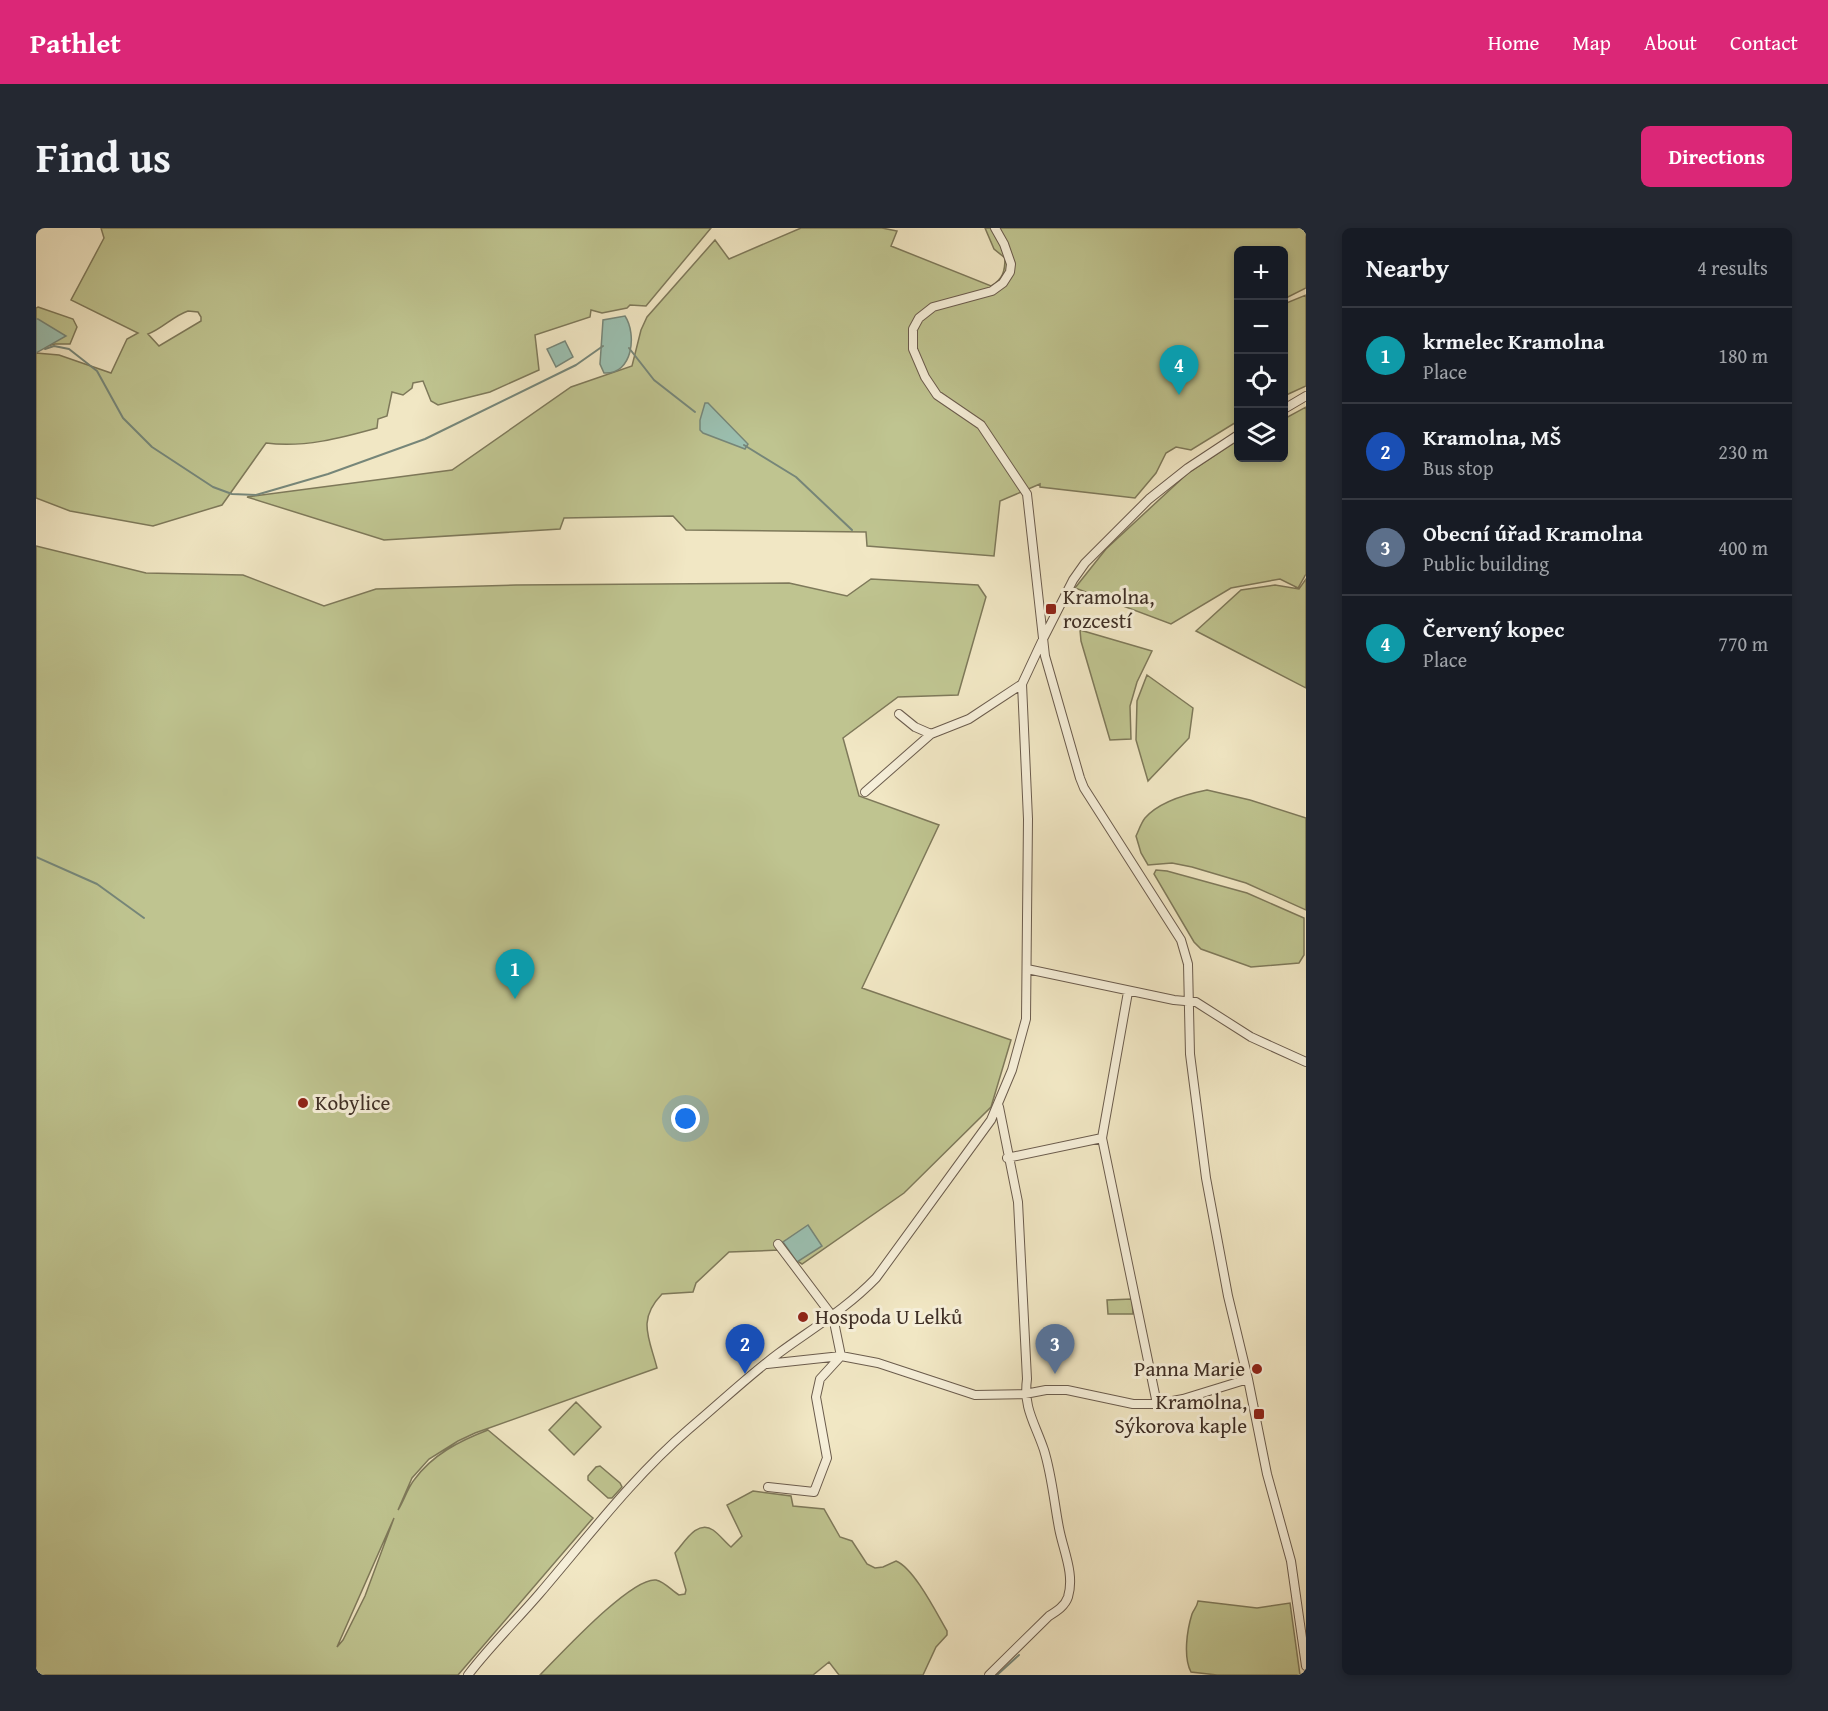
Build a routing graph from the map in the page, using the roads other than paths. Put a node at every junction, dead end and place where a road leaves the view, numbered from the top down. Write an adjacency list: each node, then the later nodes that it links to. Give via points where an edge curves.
1 (995, 228): 5 (street, via 1011,264 1003,283 992,291 933,307 913,329 913,349 937,395 981,425 1027,494)
2 (1306, 396): 3 (street)
3 (1286, 408)
4 (1234, 438): 5 (street, via 1149,499 1100,546 1073,580)
5 (1043, 639): 6 (street); 12 (street, via 1084,788 1181,940 1188,964)
6 (1022, 684): 8 (street, via 969,719); 10 (street, via 1028,819)
7 (899, 714): 8 (street)
8 (931, 734): 9 (street)
9 (865, 792)
10 (1027, 969): 11 (street); 14 (street, via 1026,1019)
11 (1128, 992): 12 (street); 15 (street)
12 (1189, 1002): 13 (street, via 1203,1005 1251,1037); 21 (street, via 1190,1054 1206,1178)
13 (1306, 1062)
14 (999, 1106): 16 (street); 18 (street, via 876,1278)
15 (1102, 1138): 16 (street); 23 (street)
16 (1007, 1158): 22 (street, via 1018,1202)
17 (778, 1244): 18 (street)
18 (833, 1317): 19 (street); 20 (street)
19 (841, 1356): 20 (street); 22 (street, via 878,1363 975,1395); 24 (street, via 820,1379 816,1397 827,1458 814,1492)
20 (765, 1364): 27 (street, via 652,1463)
21 (1248, 1379): 23 (street); 25 (street, via 1267,1474 1291,1561)
22 (1025, 1394): 23 (street, via 1067,1390 1133,1404); 28 (street, via 1053,1486 1070,1575 1068,1597 1060,1609)
23 (1157, 1404)
24 (768, 1487)
25 (1305, 1653): 26 (street)
26 (1306, 1666)
27 (468, 1675)
28 (988, 1675)

